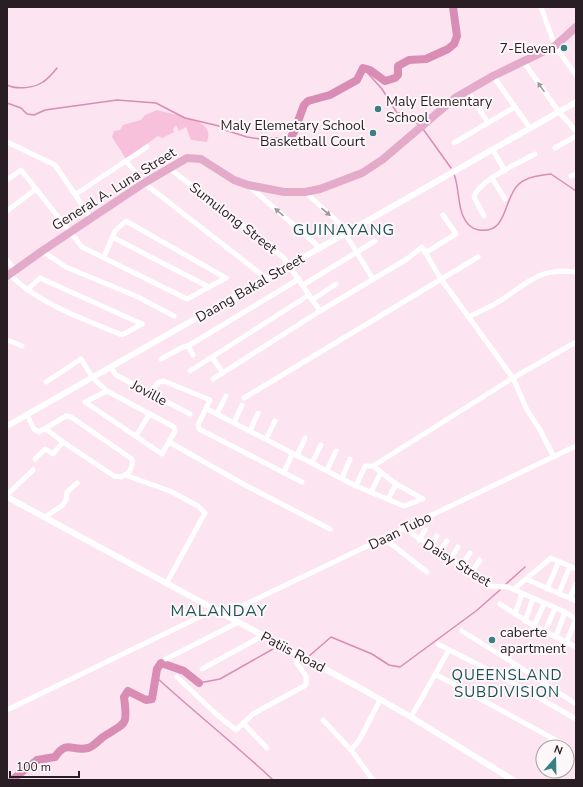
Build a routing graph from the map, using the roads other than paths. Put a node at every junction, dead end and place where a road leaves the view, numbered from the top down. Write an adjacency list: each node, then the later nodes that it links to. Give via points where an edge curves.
1 (541, 7): 3 (street)
2 (576, 27): 3 (main road, General A. Luna Street)
3 (555, 46): 4 (main road, General A. Luna Street); 5 (street)
4 (523, 61): 6 (main road, General A. Luna Street); 10 (street, one-way to 4)
5 (576, 74)
6 (493, 76): 7 (main road, General A. Luna Street); 9 (street)
7 (467, 90): 11 (street); 29 (main road, General A. Luna Street, via 443,107 368,171)
8 (576, 102): 10 (street, Daang Bakal Street)
9 (515, 107): 11 (street); 12 (street)
10 (559, 112): 12 (street, Daang Bakal Street); 13 (street)
11 (488, 124): 16 (street)
12 (530, 128): 19 (street, Daang Bakal Street)
13 (576, 131)
14 (576, 136): 18 (street)
15 (7, 142): 30 (street, via 55,165)
16 (454, 143)
17 (147, 147): 21 (street)
18 (555, 148)
19 (493, 150): 23 (street); 37 (street, Daang Bakal Street)
20 (535, 154): 23 (street)
21 (126, 161): 26 (street); 30 (street)
22 (169, 168): 26 (main road, General A. Luna Street); 27 (main road, General A. Luna Street, via 187,158 201,159 234,180); 47 (street, Sumulong Street)
23 (505, 171): 24 (street)
24 (492, 178): 31 (street); 34 (street, via 476,191 474,197)
25 (7, 180): 28 (street, via 21,170)
26 (144, 183): 35 (main road, General A. Luna Street); 50 (street)
27 (248, 185): 29 (main road, General A. Luna Street, via 270,190); 40 (street, one-way to 27)
28 (36, 189): 32 (street); 36 (street)
29 (305, 192): 37 (street, one-way to 37, via 338,222)
30 (76, 194): 35 (street)
31 (505, 199)
32 (7, 211)
33 (443, 215): 43 (street, via 456,234)
34 (484, 216)
35 (91, 218): 36 (main road, General A. Luna Street)
36 (71, 232): 41 (main road, General A. Luna Street); 44 (street, via 82,247)
37 (344, 233): 40 (street, Daang Bakal Street); 42 (street)
38 (112, 237): 44 (street); 56 (street); 56 (street, via 126,221 226,278)
39 (375, 241): 42 (street)
40 (319, 247): 47 (street, Daang Bakal Street)
41 (42, 251): 49 (main road, General A. Luna Street); 60 (street, via 66,267 138,297)
42 (355, 252): 52 (street); 55 (street)
43 (425, 254): 52 (street, via 422,247); 53 (street)
44 (104, 257): 56 (street, via 187,299)
45 (478, 257): 53 (street)
46 (7, 260): 49 (street)
47 (289, 264): 50 (street, Daang Bakal Street); 51 (street, Sumulong Street)
48 (576, 272): 61 (street, via 553,271 533,278 499,302)
49 (10, 273): 57 (street)
50 (266, 278): 69 (street, Daang Bakal Street)
51 (299, 279): 55 (street, Sumulong Street); 65 (street)
52 (373, 279): 59 (street)
53 (441, 279): 61 (street); 79 (street)
54 (336, 284): 58 (street)
55 (303, 285): 58 (street, Sumulong Street)
56 (209, 287)
57 (27, 290): 57 (street, via 71,314 122,335 142,324 40,278)
58 (310, 297): 59 (street, Sumulong Street); 67 (street)
59 (320, 311): 71 (street)
60 (174, 316)
61 (468, 317): 73 (street)
62 (7, 340): 64 (street)
63 (576, 342): 73 (street)
64 (22, 346)
65 (188, 346): 66 (street); 68 (street)
66 (193, 356)
67 (212, 357): 70 (street); 71 (street)
68 (161, 359)
69 (111, 368): 72 (street, Daang Bakal Street); 77 (street, Joville, via 116,375)
70 (190, 371)
71 (223, 373): 74 (street)
72 (93, 378): 75 (street, via 81,359); 76 (street); 85 (street, Daang Bakal Street)
73 (513, 378): 101 (street, via 527,410); 105 (street)
74 (214, 379)
75 (46, 382)
76 (107, 391): 86 (street); 92 (street, via 85,402)
77 (149, 393): 81 (street, via 159,382 166,381 210,400); 83 (street, Joville)
78 (226, 396): 84 (street)
79 (244, 398)
80 (242, 405): 88 (street)
81 (207, 409): 84 (street); 109 (street, via 198,425 199,428)
82 (258, 413): 91 (street)
83 (190, 414)
84 (217, 414): 88 (street)
85 (27, 415): 89 (street, Daang Bakal Street); 90 (street, via 34,429 39,432)
86 (149, 415): 92 (street); 96 (street, via 175,429)
87 (275, 421): 94 (street)
88 (234, 423): 91 (street)
89 (7, 426)
90 (46, 429): 95 (street); 110 (street, via 66,416 74,419 132,459 133,464)
91 (250, 430): 94 (street)
92 (136, 436): 96 (street, via 162,454)
93 (305, 438): 100 (street)
94 (266, 439): 100 (street)
95 (63, 442): 102 (street, via 53,454 45,449); 110 (street, via 114,476)
96 (169, 442): 120 (street)
97 (321, 445): 104 (street)
98 (576, 446): 101 (street, Daan Tubo)
99 (336, 451): 107 (street)
100 (295, 455): 104 (street); 109 (street)
101 (554, 457): 121 (street, Daan Tubo)
102 (35, 459)
103 (350, 459): 111 (street)
104 (312, 463): 107 (street)
105 (373, 466): 108 (street); 115 (street, via 365,466)
106 (33, 470): 117 (street)
107 (327, 470): 111 (street)
108 (381, 472): 114 (street); 116 (street)
109 (284, 473): 112 (street)
110 (125, 475): 140 (street, via 170,491 198,506 205,513)
111 (342, 478): 115 (street)
112 (302, 482)
113 (76, 483): 119 (street, via 67,492 63,504)
114 (396, 484): 118 (street); 118 (street, via 423,499 404,506)
115 (356, 486): 116 (street)
116 (371, 492): 118 (street)
117 (7, 496): 119 (street, Patiis Road)
118 (388, 499)
119 (45, 517): 140 (street, Patiis Road)
120 (330, 529)
121 (405, 529): 124 (street, Daan Tubo); 125 (street, Daisy Street)
122 (425, 530): 125 (street)
123 (437, 536): 127 (street)
124 (385, 539): 137 (street); 155 (street, Daan Tubo)
125 (419, 540): 127 (street, Daisy Street)
126 (447, 541): 129 (street)
127 (430, 547): 129 (street, Daisy Street)
128 (458, 547): 131 (street)
129 (439, 553): 131 (street, Daisy Street)
130 (470, 553): 135 (street)
131 (450, 560): 135 (street, Daisy Street)
132 (480, 560): 138 (street)
133 (559, 562): 134 (street); 139 (street, via 551,558); 142 (street)
134 (570, 566): 136 (street); 144 (street)
135 (460, 567): 138 (street, Daisy Street)
136 (576, 569)
137 (427, 572)
138 (471, 573): 143 (street, Daisy Street, via 495,588 502,585)
139 (526, 579): 142 (street); 143 (street)
140 (166, 584): 152 (street, Patiis Road)
141 (576, 584): 146 (street)
142 (547, 588): 144 (street)
143 (514, 589): 145 (street, Daisy Street)
144 (559, 593): 146 (street)
145 (522, 594): 147 (street, Daisy Street); 154 (street)
146 (570, 598): 148 (street)
147 (533, 599): 150 (street, Daisy Street); 157 (street)
148 (576, 601)
149 (500, 604): 154 (street)
150 (544, 604): 151 (street, Daisy Street); 159 (street)
151 (555, 608): 153 (street, Daisy Street); 161 (street)
152 (214, 610): 155 (street, Patiis Road); 177 (street)
153 (565, 612): 156 (street, Daisy Street); 163 (street)
154 (515, 614): 157 (street)
155 (223, 615): 158 (street, Patiis Road)
156 (576, 619): 164 (street)
157 (525, 621): 159 (street)
158 (237, 623): 162 (street, Patiis Road); 169 (street)
159 (534, 626): 161 (street)
160 (462, 632): 170 (street)
161 (545, 632): 163 (street)
162 (262, 636): 168 (street, Patiis Road); 171 (street)
163 (556, 636): 164 (street)
164 (567, 641): 166 (street)
165 (438, 644): 167 (street)
166 (576, 647)
167 (449, 650): 172 (street); 174 (street)
168 (298, 655): 175 (street, Patiis Road); 181 (street, via 297,663 306,676 306,685)
169 (166, 659)
170 (515, 664): 174 (street); 176 (street)
171 (202, 669)
172 (435, 674): 178 (street); 182 (street)
173 (177, 678): 181 (street, via 232,728 236,730)
174 (506, 679): 179 (street)
175 (380, 700): 178 (street, Patiis Road); 184 (street, via 360,739)
176 (576, 704)
177 (7, 710)
178 (411, 717): 186 (street, Patiis Road)
179 (576, 718)
180 (323, 720): 184 (street)
181 (242, 722): 183 (street)
182 (554, 739)
183 (268, 748)
184 (351, 750): 185 (street)
185 (373, 780)
186 (513, 780)

